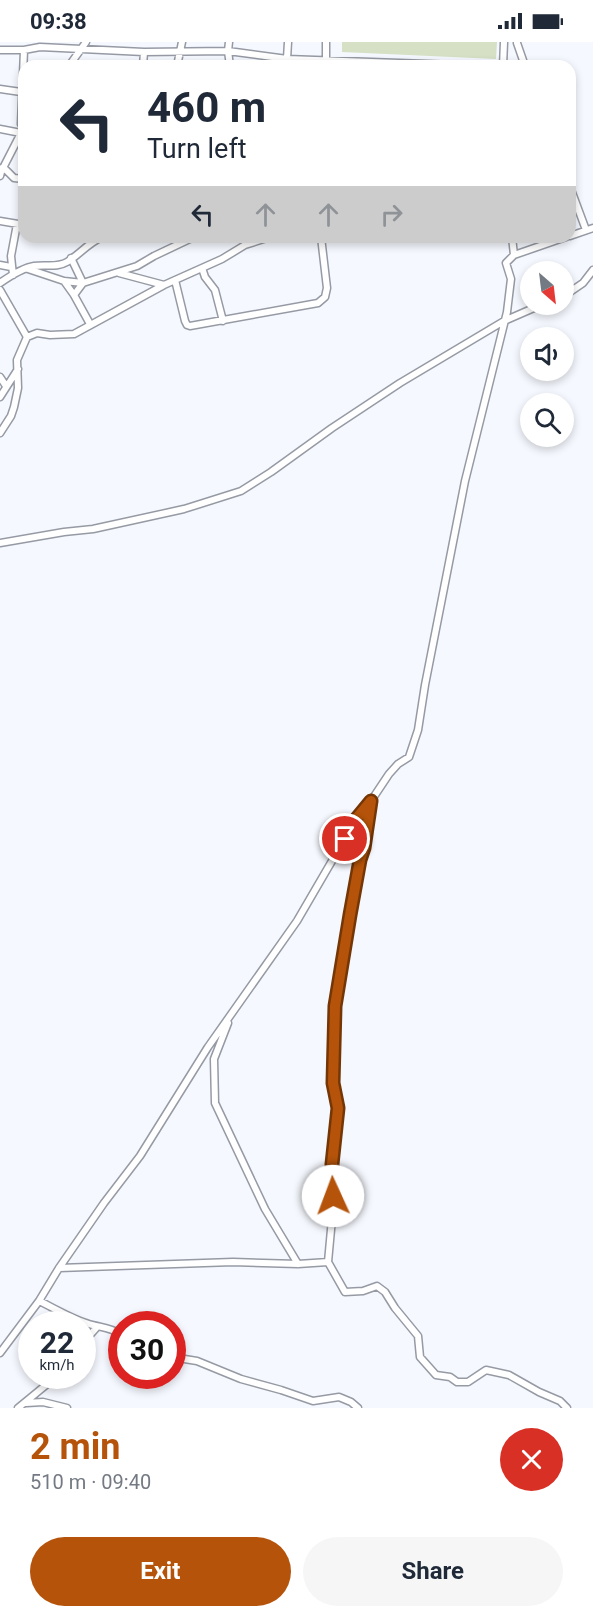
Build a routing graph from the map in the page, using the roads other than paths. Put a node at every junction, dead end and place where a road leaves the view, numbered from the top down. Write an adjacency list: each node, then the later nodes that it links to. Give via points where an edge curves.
1 (86, 42): 9 (street)
2 (182, 42): 12 (street)
3 (229, 42): 13 (street)
4 (288, 42): 15 (street)
5 (326, 42): 22 (street)
6 (518, 42): 8 (street); 23 (street)
7 (41, 45): 9 (street); 11 (street)
8 (503, 45)
9 (80, 48): 14 (street); 17 (street)
10 (0, 50): 11 (street)
11 (24, 50): 16 (street)
12 (180, 51): 13 (street); 14 (street); 19 (street)
13 (228, 51): 15 (street); 20 (street)
14 (144, 52): 18 (street)
15 (286, 59): 21 (street)
16 (23, 60)
17 (73, 60)
18 (143, 60)
19 (178, 60)
20 (229, 60)
21 (296, 60)
22 (326, 60)
23 (523, 60)
24 (0, 89): 25 (street)
25 (18, 92)
26 (0, 129): 27 (street)
27 (18, 131)
28 (18, 139): 29 (street)
29 (3, 167): 30 (street); 31 (street)
30 (0, 176)
31 (18, 178)
32 (576, 201): 35 (street)
33 (0, 221): 34 (street)
34 (18, 224)
35 (589, 229)
36 (18, 231): 46 (street)
37 (89, 243): 44 (street)
38 (181, 243): 50 (street)
39 (251, 243): 48 (street)
40 (322, 243): 61 (street, via 327,288 322,301)
41 (513, 243): 43 (street)
42 (548, 243): 43 (street)
43 (514, 255): 62 (street, via 506,263 512,279)
44 (71, 258): 47 (street, via 55,266); 55 (street)
45 (0, 265): 46 (street)
46 (11, 267): 51 (street)
47 (27, 268): 51 (street); 53 (street)
48 (202, 268): 52 (street); 61 (street, via 215,290)
49 (593, 270): 58 (street)
50 (119, 273): 55 (street); 56 (street)
51 (13, 274): 54 (street)
52 (175, 280): 56 (street); 61 (street, via 187,325)
53 (64, 282): 55 (street); 59 (street)
54 (0, 283)
55 (82, 283): 59 (street)
56 (164, 285): 63 (street)
57 (0, 290): 64 (street)
58 (574, 290)
59 (74, 295): 63 (street)
60 (520, 314): 62 (street)
61 (223, 321)
62 (504, 321): 70 (street, via 400,383 241,491 184,509 93,529); 71 (street, via 465,481 418,730 409,757 389,774)
63 (90, 324): 64 (street, via 74,334 37,333)
64 (27, 337): 65 (street, via 17,360)
65 (18, 368): 67 (street); 69 (street, via 14,407)
66 (0, 377): 67 (street)
67 (6, 386): 68 (street)
68 (0, 397)
69 (0, 433)
70 (0, 543)
71 (371, 801): 72 (street, via 297,921); 73 (street, via 335,1006 333,1083 338,1108)
72 (233, 1012): 74 (street, via 214,1059 215,1103 265,1209); 75 (street, via 140,1156)
73 (328, 1262): 74 (street); 85 (street, via 345,1292 377,1286 386,1292 418,1336 420,1357 435,1375 468,1382 486,1370 509,1375)
74 (298, 1264): 75 (street, via 233,1262)
75 (59, 1268): 76 (street)
76 (39, 1301): 77 (street); 79 (street)
77 (97, 1327): 78 (street)
78 (108, 1328)
79 (0, 1353)
80 (186, 1359): 84 (street, via 314,1401 339,1397)
81 (41, 1389): 82 (street)
82 (20, 1406): 83 (street, via 43,1402)
83 (67, 1408)
84 (358, 1408)
85 (567, 1408)

